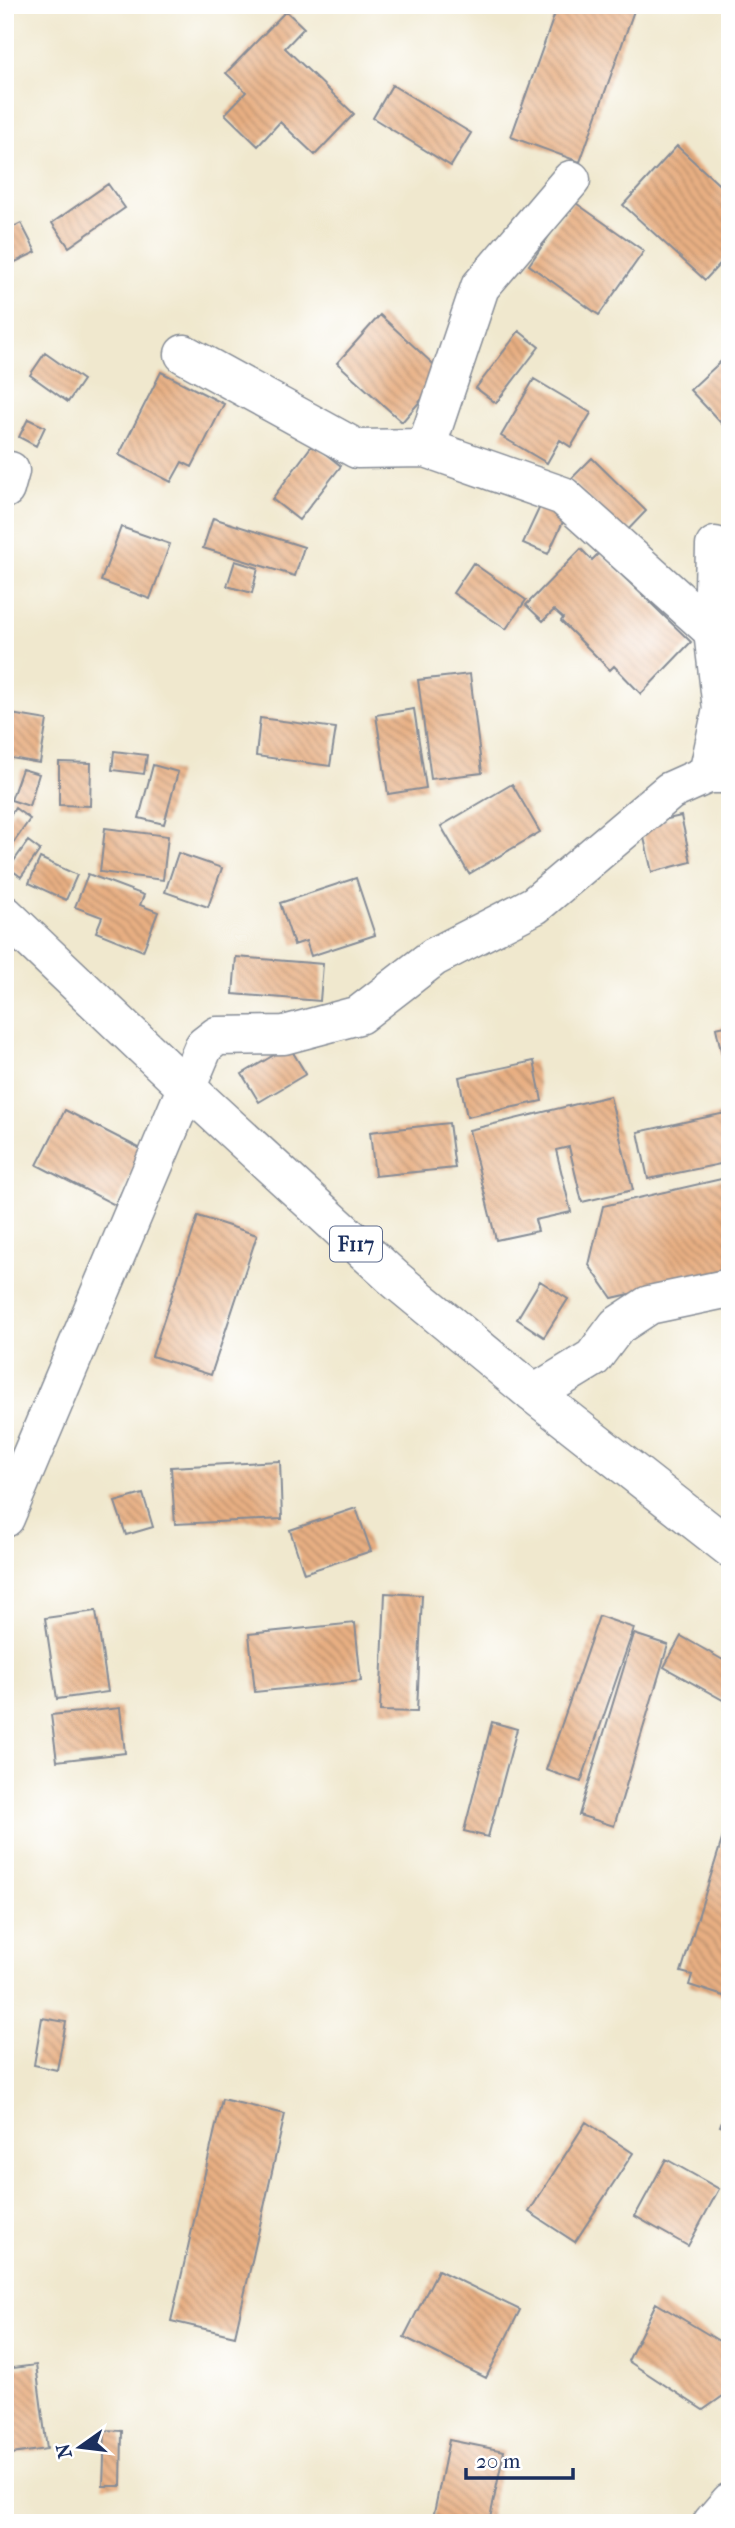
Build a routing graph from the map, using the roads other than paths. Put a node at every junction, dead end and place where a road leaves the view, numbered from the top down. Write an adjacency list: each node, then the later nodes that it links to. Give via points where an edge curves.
1 (571, 180): 3 (street, via 480,287)
2 (184, 354): 3 (street, via 357,449)
3 (426, 448): 5 (street, via 563,496)
4 (715, 546): 5 (street)
5 (713, 631): 6 (street)
6 (726, 718): 7 (street)
7 (719, 774): 9 (street, via 670,791 535,905 434,957 359,1014 284,1035 217,1036 204,1046)
8 (5, 915): 9 (street, F117)
9 (187, 1088): 11 (street, F117, via 396,1280); 12 (street)
10 (730, 1288): 11 (street, via 649,1305 617,1326 593,1358)
11 (534, 1394): 13 (street, F117)
12 (5, 1518)
13 (730, 1548)
14 (730, 2502): 15 (street)
15 (712, 2523)

